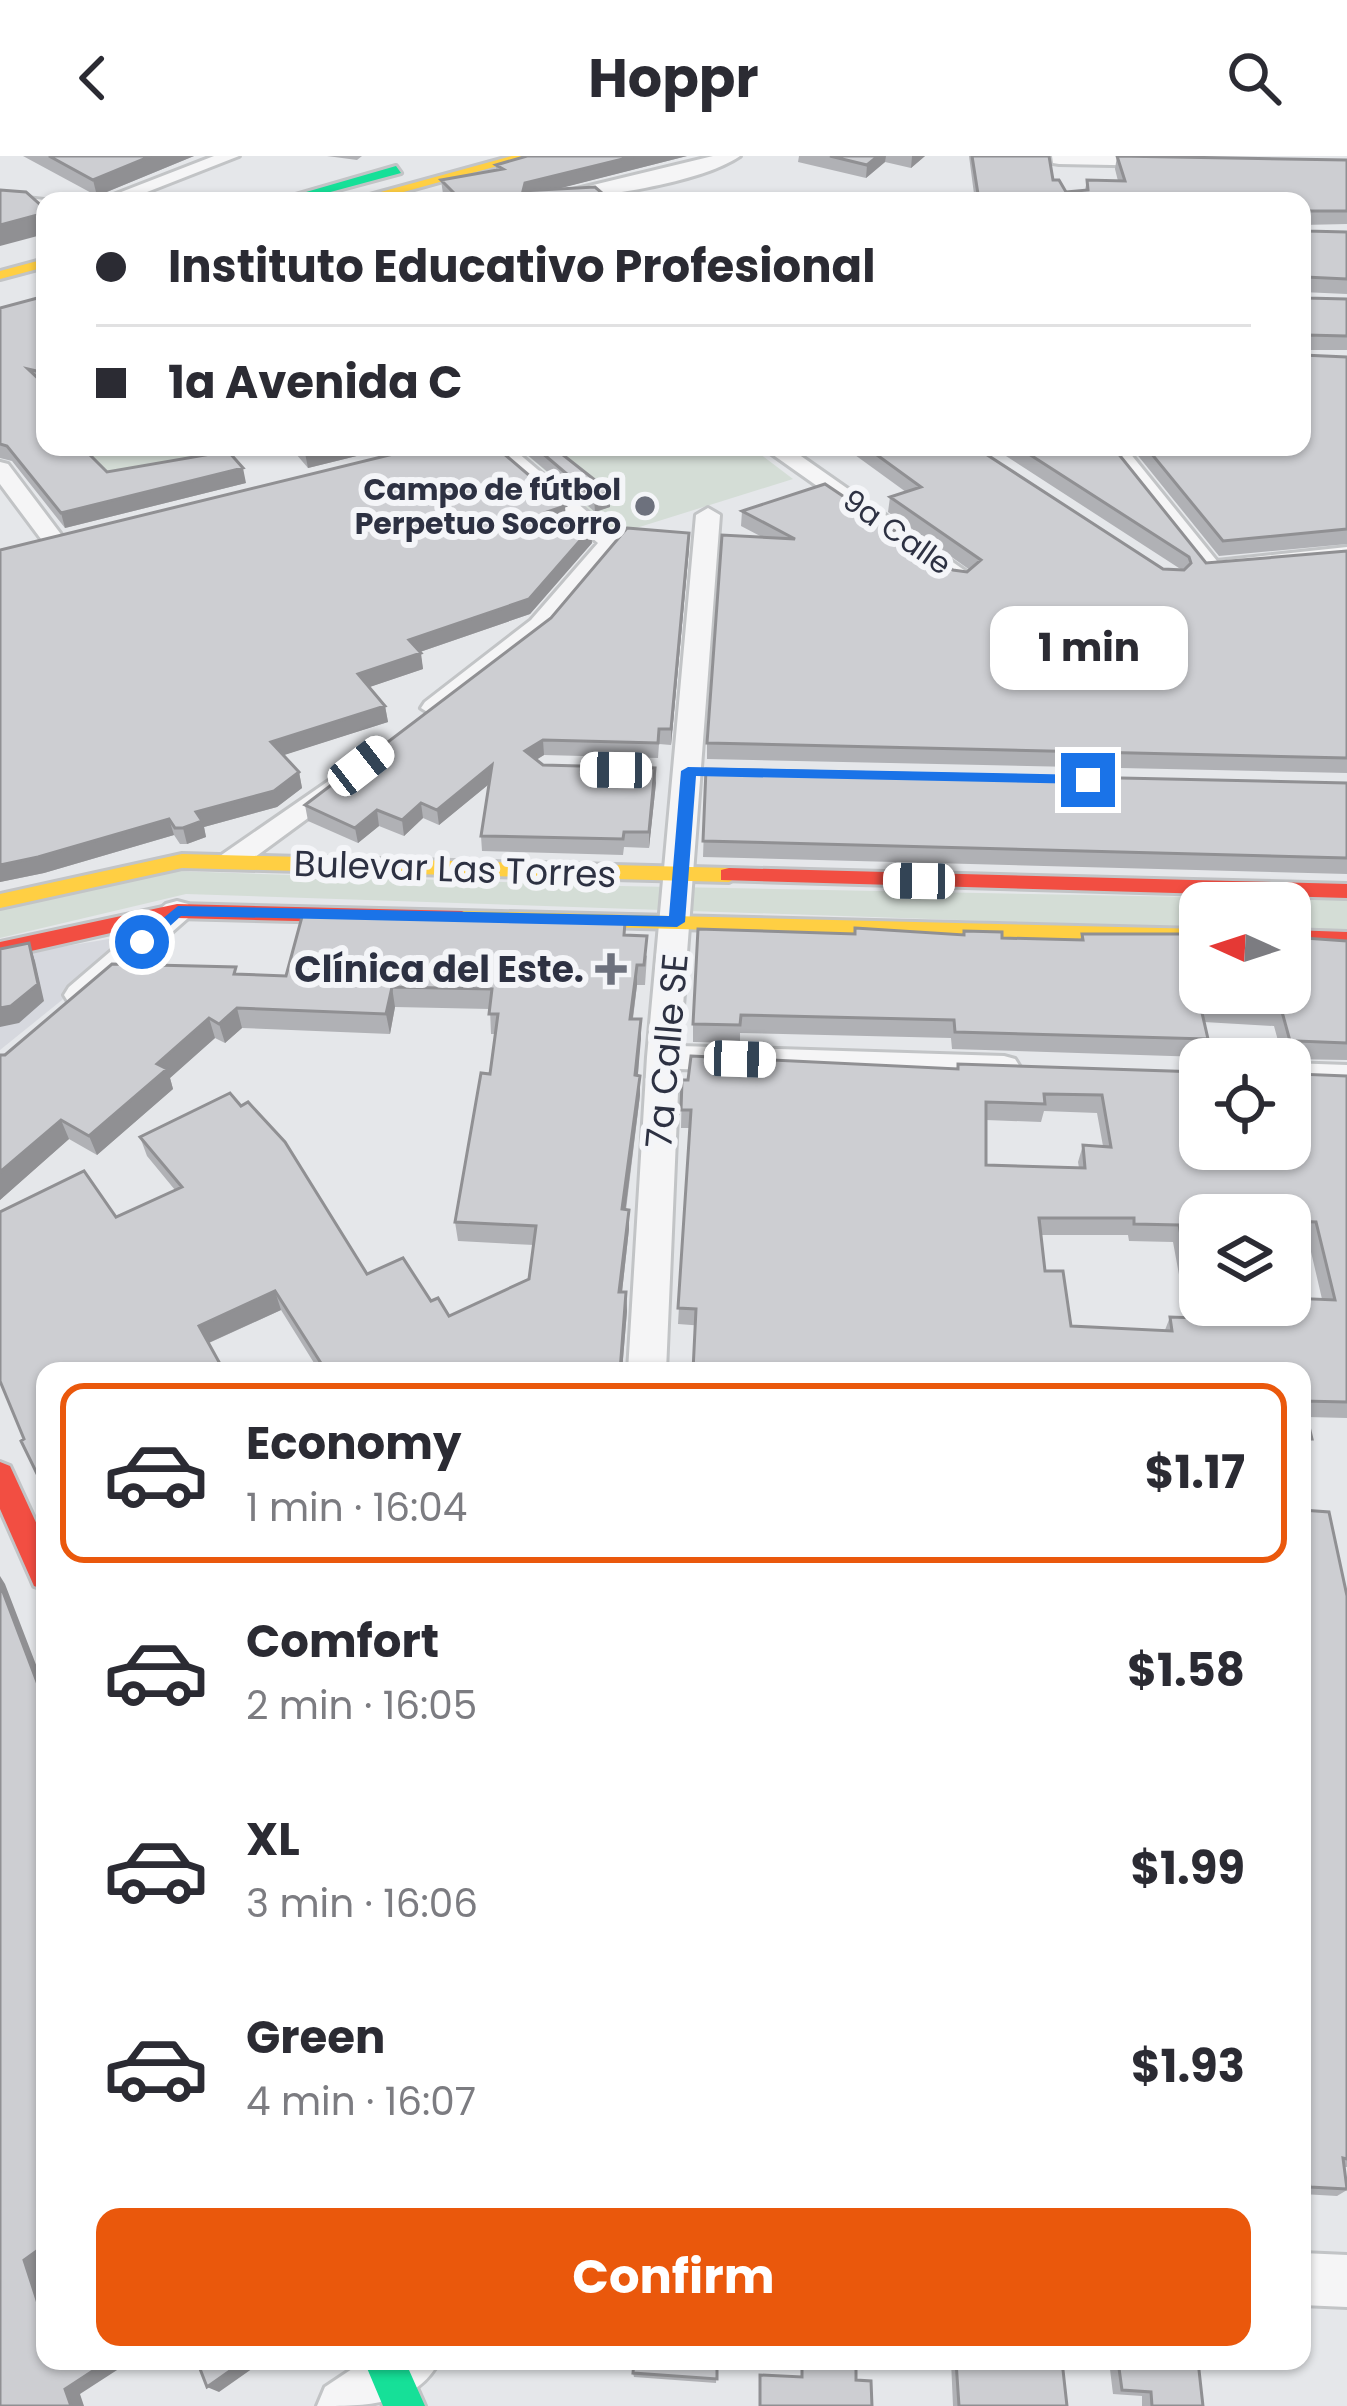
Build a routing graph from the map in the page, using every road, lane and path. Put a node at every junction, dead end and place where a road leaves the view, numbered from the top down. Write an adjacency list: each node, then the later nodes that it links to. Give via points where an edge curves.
1 (230, 156): 7 (street)
2 (444, 156): 8 (main road)
3 (527, 156): 9 (main road)
4 (731, 156): 10 (street)
5 (1180, 166): 6 (street)
6 (1062, 167)
7 (132, 192)
8 (314, 192)
9 (392, 192)
10 (585, 192)
11 (0, 200): 12 (street)
12 (36, 202)
13 (36, 265): 14 (main road)
14 (0, 275)
15 (36, 286): 16 (main road)
16 (0, 295)
17 (509, 456): 25 (street, via 611,542 540,625)
18 (786, 456): 24 (street, 9a Calle)
19 (1120, 456): 23 (street, via 1211,568)
20 (0, 469): 22 (street)
21 (708, 515): 28 (street, 7a Calle SE)
22 (55, 542)
23 (1347, 554)
24 (962, 577)
25 (416, 722)
26 (361, 766): 27 (street)
27 (230, 862): 28 (main road, Bulevar Las Torres); 30 (main road, Bulevar Las Torres, via 182,862)
28 (681, 875): 29 (main road, Bulevar Las Torres); 32 (street, 7a Calle SE)
29 (1347, 891)
30 (0, 901)
31 (178, 911): 32 (main road, Bulevar Las Torres); 36 (main road, Bulevar Las Torres); 37 (street)
32 (677, 922): 33 (main road, Bulevar Las Torres); 38 (street, 7a Calle SE)
33 (1179, 935)
34 (1311, 939): 35 (main road)
35 (1347, 940)
36 (0, 950)
37 (53, 1018)
38 (663, 1057): 39 (street); 42 (street, 7a Calle SE)
39 (1031, 1068)
40 (1311, 1076): 41 (street)
41 (1347, 1077)
42 (647, 1362)
43 (0, 1475): 44 (main road)
44 (36, 1556)
45 (1311, 2279): 46 (street)
46 (1347, 2281)
47 (398, 2376): 48 (street)
48 (344, 2406)

